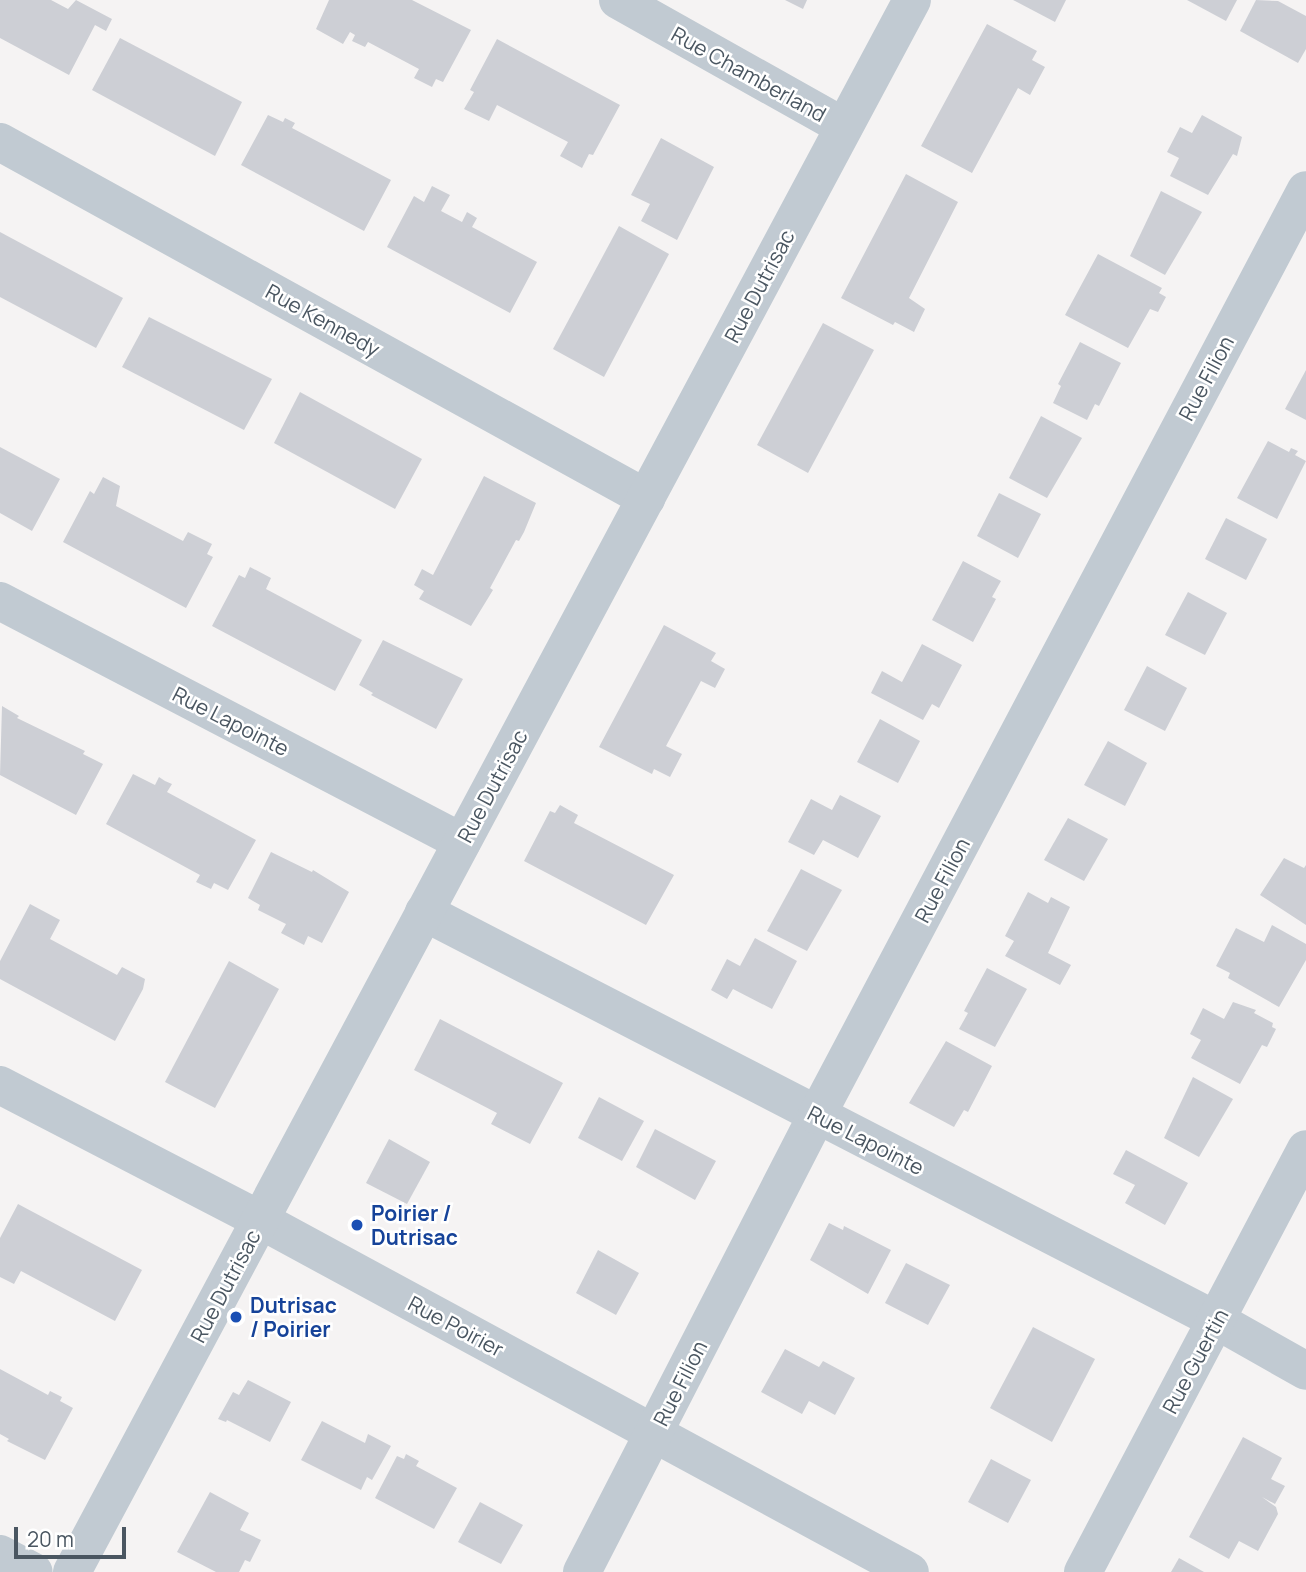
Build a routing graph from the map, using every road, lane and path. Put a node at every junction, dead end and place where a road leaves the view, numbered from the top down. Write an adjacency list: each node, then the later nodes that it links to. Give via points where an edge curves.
1 (618, 0): 3 (street, Rue Chamberland)
2 (912, 0): 3 (street, Rue Dutrisac)
3 (844, 127): 6 (street, Rue Dutrisac)
4 (0, 142): 6 (street, Rue Kennedy)
5 (1306, 190): 11 (street, Rue Filion)
6 (646, 498): 8 (street, Rue Dutrisac)
7 (0, 601): 8 (street, Rue Lapointe)
8 (462, 842): 9 (street, Rue Dutrisac)
9 (424, 912): 11 (street, Rue Lapointe); 13 (street, Rue Dutrisac)
10 (0, 1085): 13 (street, Rue Poirier)
11 (817, 1115): 14 (street, Rue Lapointe); 16 (street, Rue Filion)
12 (1306, 1149): 14 (street, Rue Guertin)
13 (260, 1220): 16 (street, Rue Poirier); 19 (street, Rue Dutrisac)
14 (1216, 1320): 15 (street, Rue Lapointe); 22 (street, Rue Guertin)
15 (1306, 1371)
16 (654, 1434): 20 (street, Rue Filion); 21 (street, Rue Poirier)
17 (0, 1554): 18 (street)
18 (34, 1572)
19 (72, 1572)
20 (582, 1572)
21 (910, 1572)
22 (1083, 1572)

